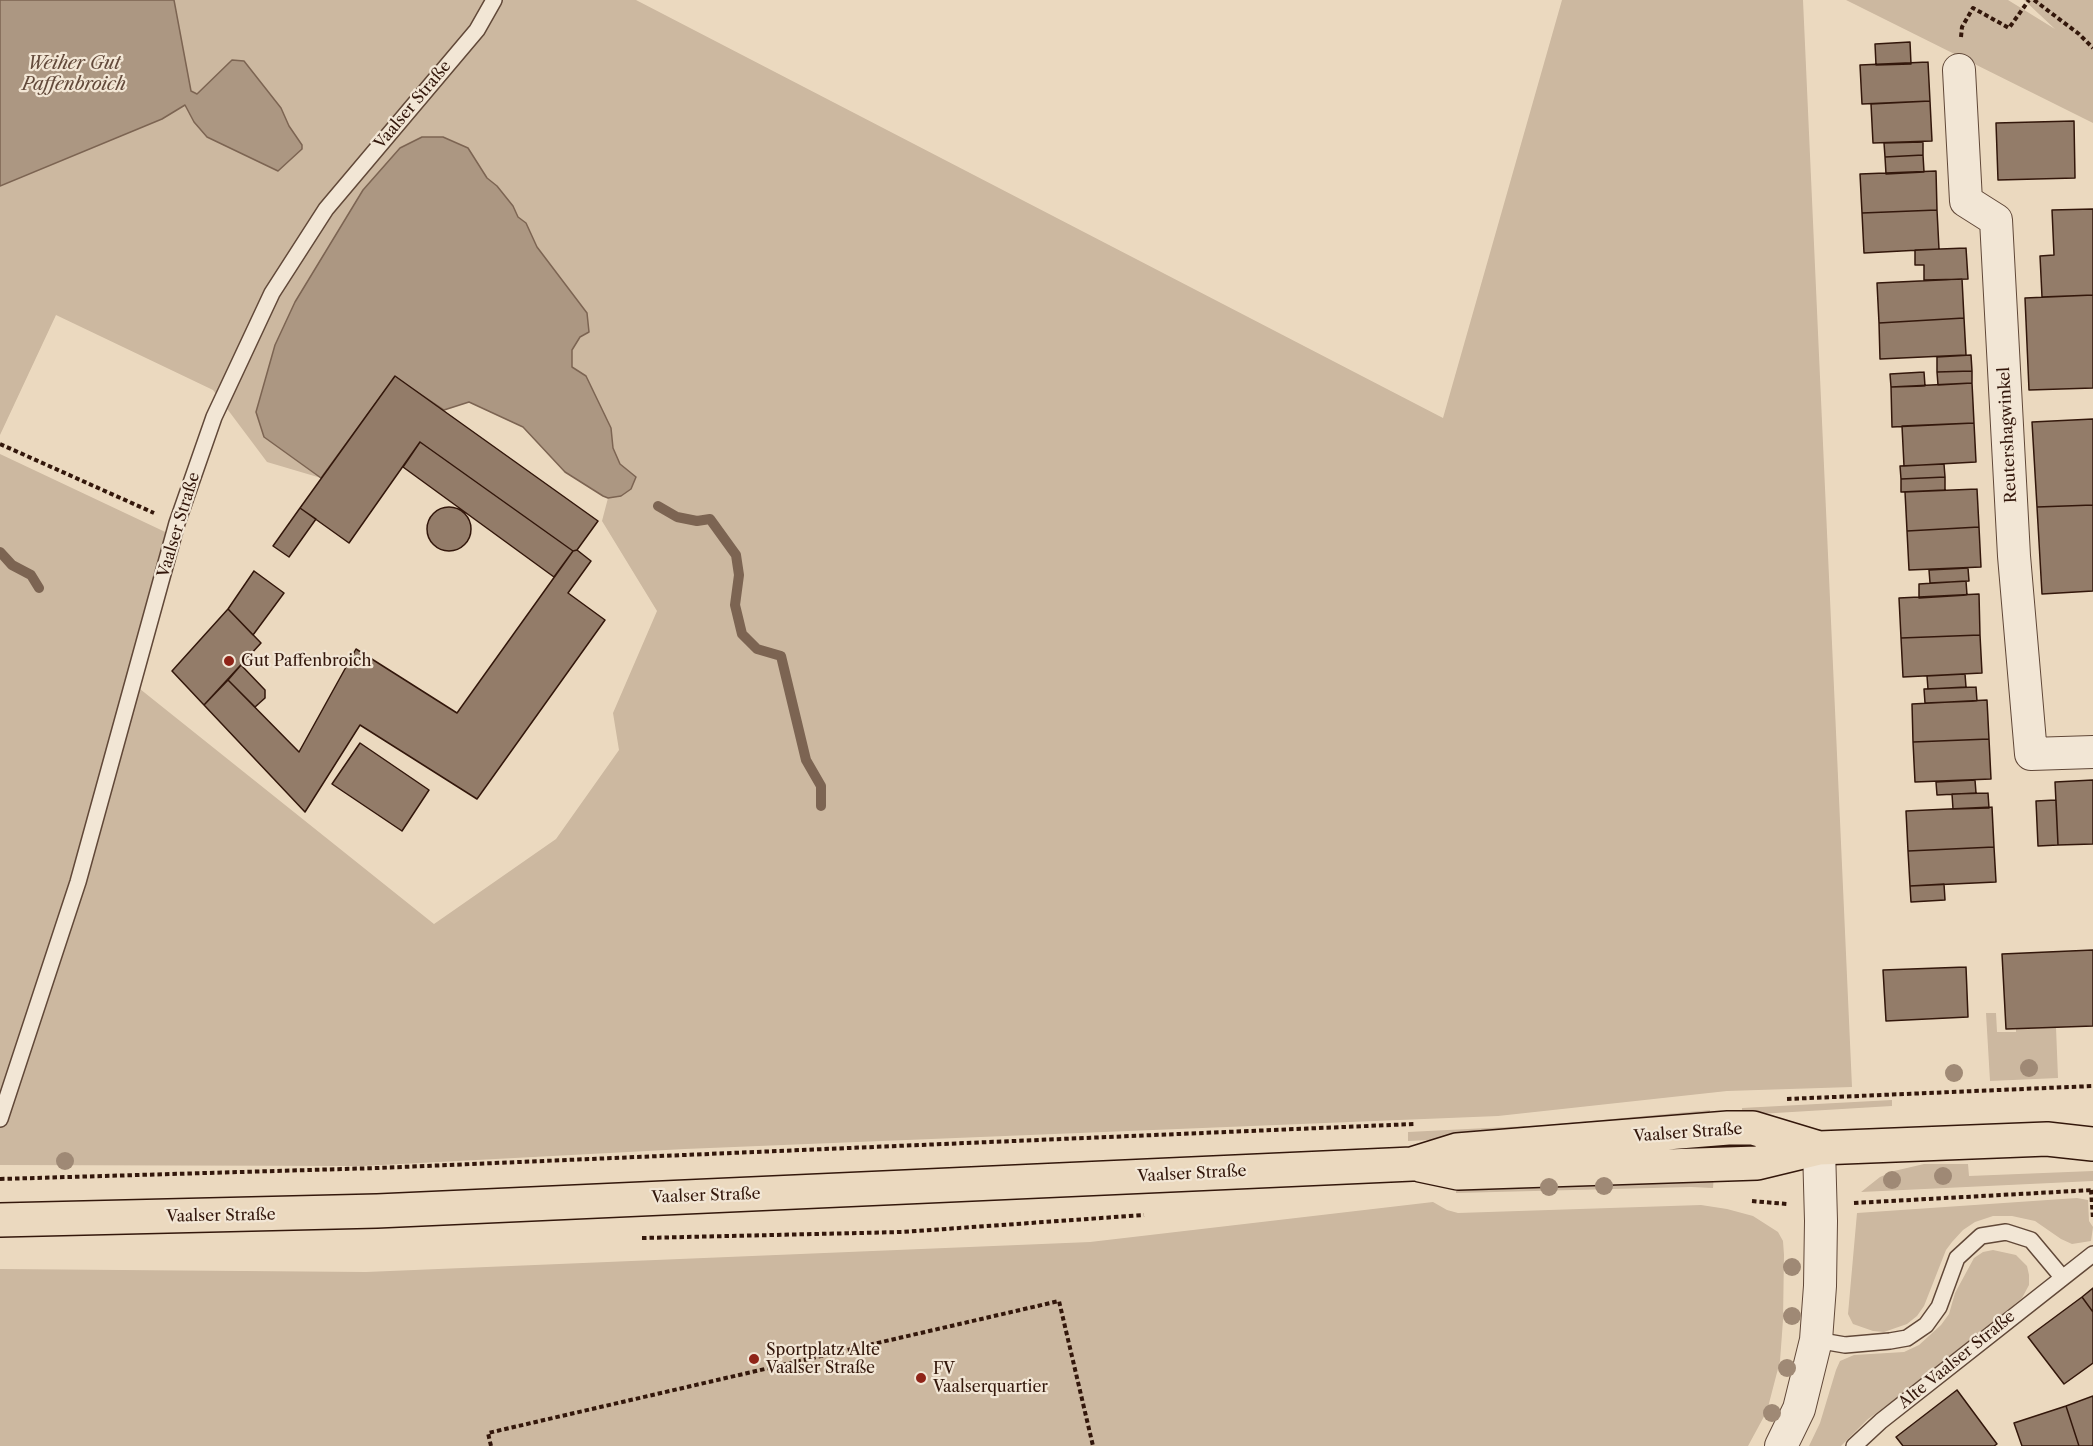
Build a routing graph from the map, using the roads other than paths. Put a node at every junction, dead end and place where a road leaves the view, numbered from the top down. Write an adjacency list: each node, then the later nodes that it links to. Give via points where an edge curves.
1 (494, 0): 4 (lane, Vaalser Straße, via 477,30 326,209 272,293 214,417 177,523 78,882)
2 (1959, 70): 3 (street, Reutershagwinkel, via 1966,201 1996,220 2014,556 2031,754)
3 (2093, 752)
4 (0, 1119)
5 (2093, 1125): 6 (main road, Vaalser Straße)
6 (2047, 1139): 7 (main road, Vaalser Straße); 8 (main road, Vaalser Straße)
7 (2093, 1144)
8 (1819, 1148): 9 (main road, Vaalser Straße, via 1757,1163 1458,1173 1412,1164 377,1211); 12 (street, via 1820,1286)
9 (0, 1220)
10 (2093, 1254): 11 (lane, Alte Vaalser Straße)
11 (2062, 1277): 12 (lane, via 2031,1240 1994,1232 1982,1236 1957,1258 1939,1307 1926,1325 1907,1338 1845,1345); 14 (lane, Alte Vaalser Straße)
12 (1816, 1340): 13 (street, via 1799,1409)
13 (1781, 1446)
14 (1854, 1446)

